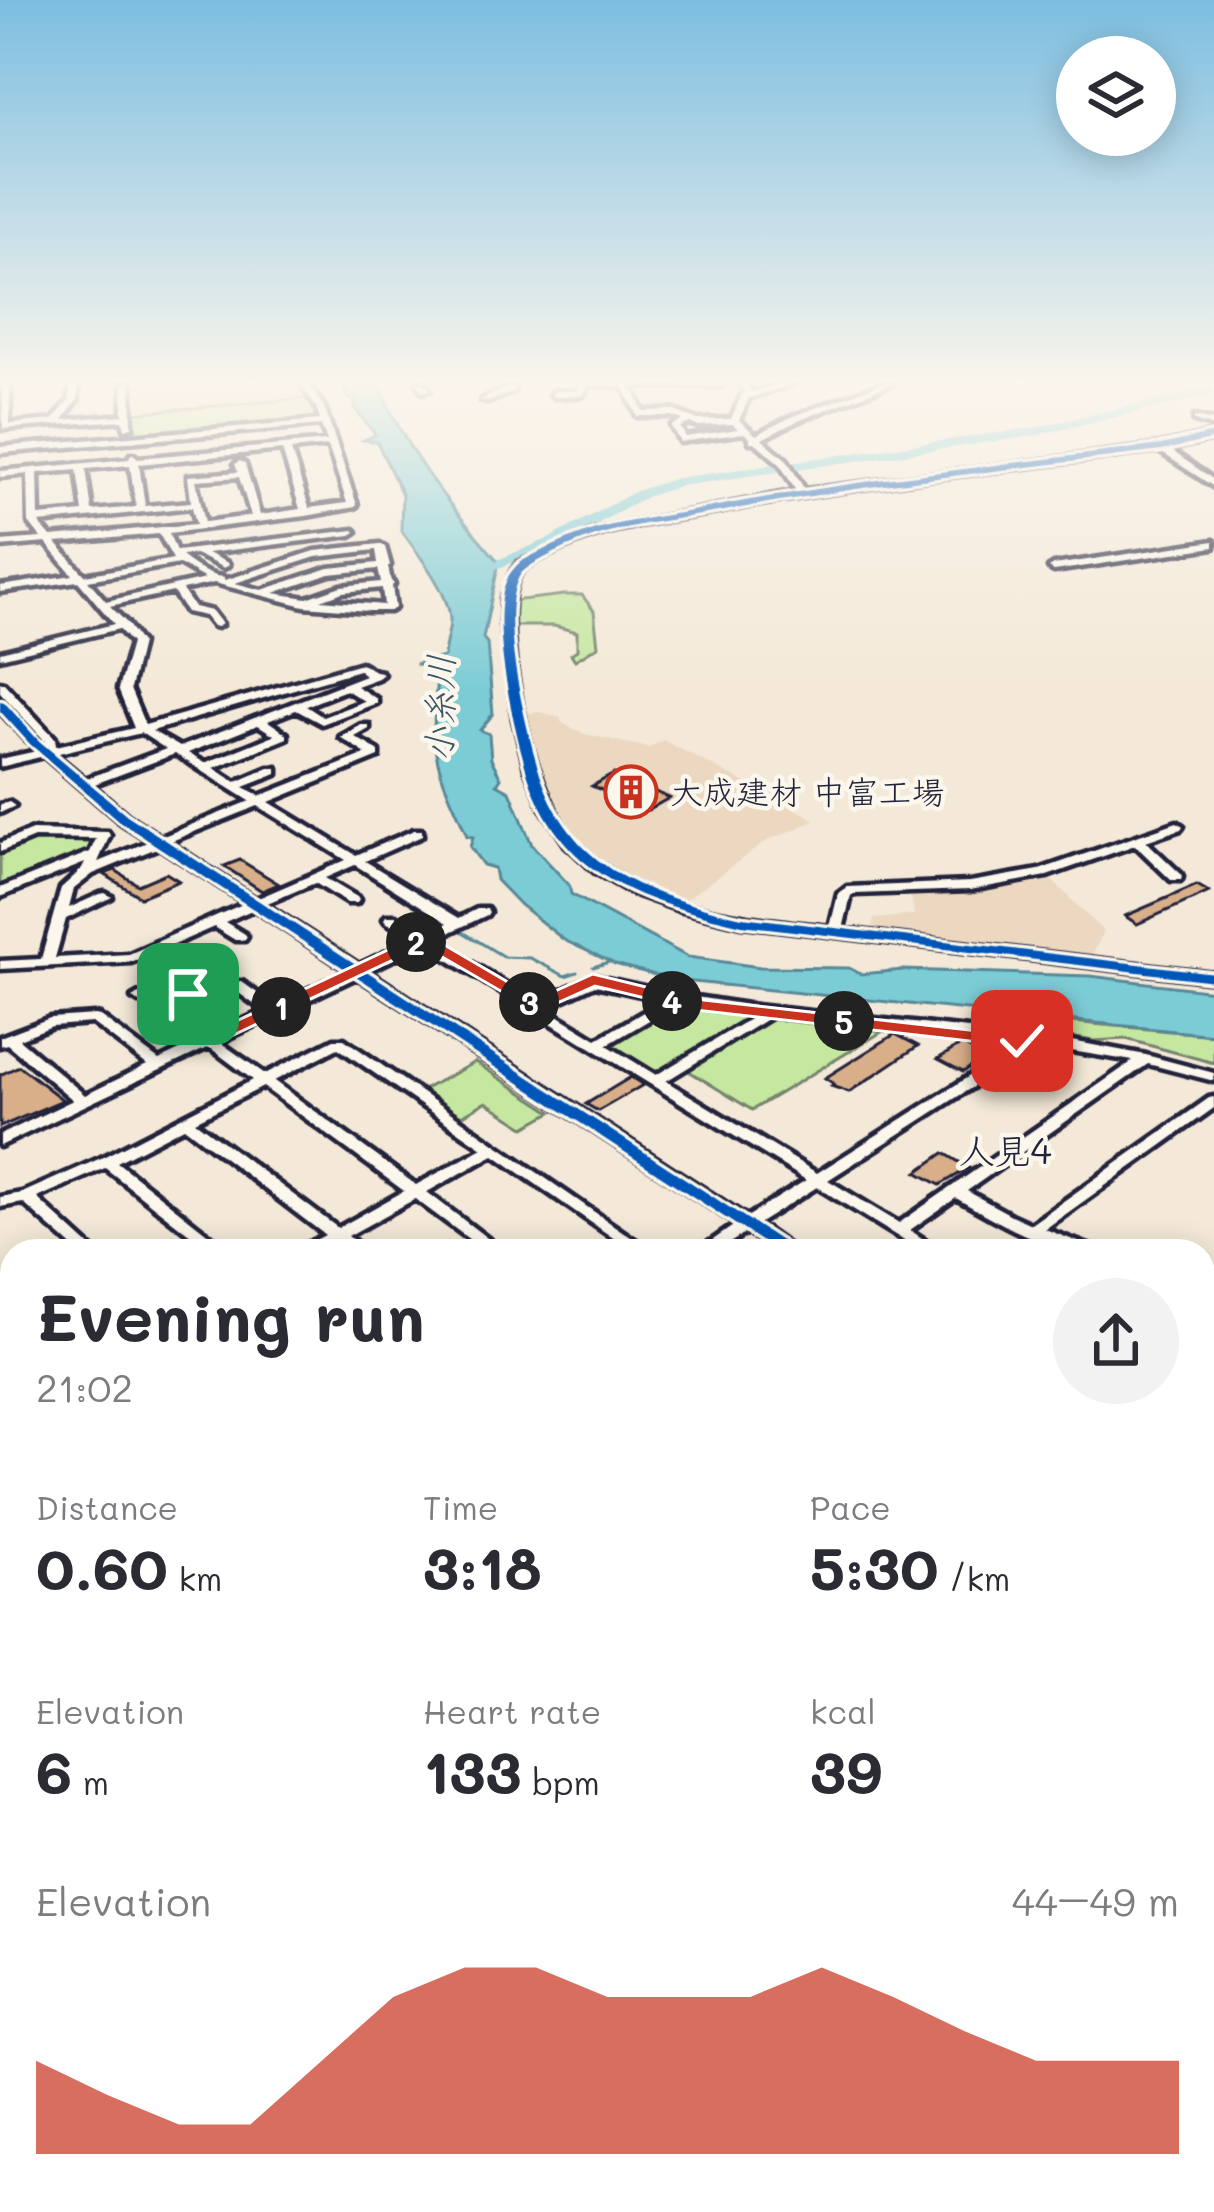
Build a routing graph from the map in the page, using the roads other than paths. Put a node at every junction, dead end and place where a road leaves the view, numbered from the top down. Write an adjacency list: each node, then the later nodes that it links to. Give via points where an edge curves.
1 (33, 486): 16 (street)
2 (84, 486): 15 (street)
3 (138, 486): 13 (street)
4 (193, 486): 11 (street)
5 (247, 486): 17 (street)
6 (296, 486): 14 (street)
7 (346, 486): 12 (street, via 352,506)
8 (798, 486): 10 (street)
9 (856, 486): 10 (street)
10 (802, 493): 78 (street, via 597,532 531,560 510,583 508,647 532,777 568,843 657,900 742,921)
11 (196, 504): 13 (street); 18 (street)
12 (344, 508): 14 (street); 20 (street)
13 (141, 509): 15 (street)
14 (307, 513): 17 (street)
15 (88, 514): 16 (street)
16 (34, 519): 21 (street)
17 (257, 519): 18 (street)
18 (200, 526): 19 (street)
19 (163, 531): 21 (street); 28 (street)
20 (351, 532): 23 (street); 25 (street)
21 (47, 540): 22 (street); 32 (street)
22 (0, 544)
23 (248, 544): 26 (street); 27 (street)
24 (1214, 544): 31 (street)
25 (356, 550): 30 (street, via 380,547); 33 (street, via 299,557)
26 (196, 551): 28 (street); 29 (street)
27 (262, 553)
28 (177, 557): 32 (street); 33 (street)
29 (224, 566)
30 (385, 566): 34 (street); 37 (street, via 329,571)
31 (1054, 568)
32 (83, 578): 35 (street); 39 (street)
33 (227, 582): 36 (street); 37 (street); 40 (street)
34 (389, 584): 38 (street); 38 (street, via 390,608)
35 (0, 589)
36 (176, 590): 39 (street); 41 (street, via 191,611)
37 (263, 593): 38 (street)
38 (304, 603)
39 (105, 604): 42 (street)
40 (243, 604)
41 (217, 624)
42 (123, 626): 43 (street); 49 (street, via 137,651 124,689)
43 (0, 655)
44 (0, 685): 52 (street, via 51,740)
45 (347, 686): 47 (street); 47 (street, via 374,701 322,721); 49 (street, via 377,675 361,666)
46 (0, 704): 52 (street)
47 (298, 706): 48 (street)
48 (260, 721): 51 (street); 54 (street, via 283,736)
49 (140, 728): 51 (street); 52 (street)
50 (365, 728): 58 (street, via 346,737 375,754)
51 (177, 751): 54 (street); 56 (street)
52 (49, 752): 53 (street); 56 (street)
53 (0, 766)
54 (206, 767): 57 (street)
55 (273, 771): 57 (street)
56 (84, 784): 62 (street)
57 (236, 786): 58 (street)
58 (261, 801): 62 (street); 65 (street)
59 (1177, 826): 61 (street)
60 (418, 832): 65 (street)
61 (1136, 839): 67 (street); 78 (street, via 1042,873 970,886 852,890)
62 (161, 843): 66 (street); 72 (street)
63 (0, 848): 64 (street, via 32,835 104,835)
64 (93, 855): 66 (street); 69 (street)
65 (353, 860): 68 (street); 77 (street)
66 (88, 871): 74 (street, via 68,888)
67 (1176, 877)
68 (316, 878): 71 (street); 72 (street)
69 (0, 893)
70 (105, 897): 74 (street)
71 (352, 900)
72 (255, 904): 76 (street); 85 (street)
73 (482, 912): 77 (street)
74 (61, 916): 83 (street)
75 (391, 919): 80 (street)
76 (215, 922): 79 (street); 81 (street)
77 (458, 923): 80 (street)
78 (836, 931): 86 (street)
79 (240, 937)
80 (424, 939): 85 (street); 91 (street)
81 (166, 944): 83 (street, via 118,960); 88 (street)
82 (224, 960): 88 (street)
83 (47, 962): 84 (street)
84 (0, 965)
85 (357, 970): 92 (street); 114 (street)
86 (1214, 977)
87 (237, 985): 92 (street)
88 (185, 987): 89 (street); 95 (street)
89 (139, 998)
90 (672, 1001): 91 (street, via 593,980); 93 (street); 97 (street)
91 (537, 1007): 97 (street)
92 (273, 1011): 95 (street)
93 (768, 1013): 96 (street); 102 (street)
94 (5, 1040): 99 (street, via 50,1022 95,1019); 104 (street)
95 (210, 1041): 99 (street); 101 (street)
96 (1022, 1041): 98 (street); 109 (street, via 1019,1051)
97 (597, 1045): 102 (street)
98 (1146, 1059): 100 (street); 111 (street)
99 (155, 1066): 104 (street)
100 (1214, 1077)
101 (263, 1080): 105 (street); 107 (street, via 338,1042); 110 (street)
102 (656, 1081): 109 (street)
103 (1214, 1100): 116 (street)
104 (83, 1101): 106 (street)
105 (185, 1121): 108 (street); 117 (street)
106 (0, 1141)
107 (492, 1150): 110 (street); 123 (street)
108 (106, 1161): 112 (street); 119 (street)
109 (818, 1180): 114 (street); 115 (street)
110 (415, 1192): 117 (street); 122 (street)
111 (957, 1192): 115 (street); 116 (street)
112 (26, 1197): 113 (street); 118 (street)
113 (0, 1202)
114 (746, 1224): 124 (street); 125 (street)
115 (898, 1231): 126 (street)
116 (1032, 1231): 127 (street)
117 (337, 1234): 120 (street); 121 (street)
118 (74, 1239)
119 (206, 1239)
120 (328, 1239)
121 (343, 1239)
122 (480, 1239)
123 (625, 1239)
124 (723, 1239)
125 (769, 1239)
126 (912, 1239)
127 (1053, 1239)

